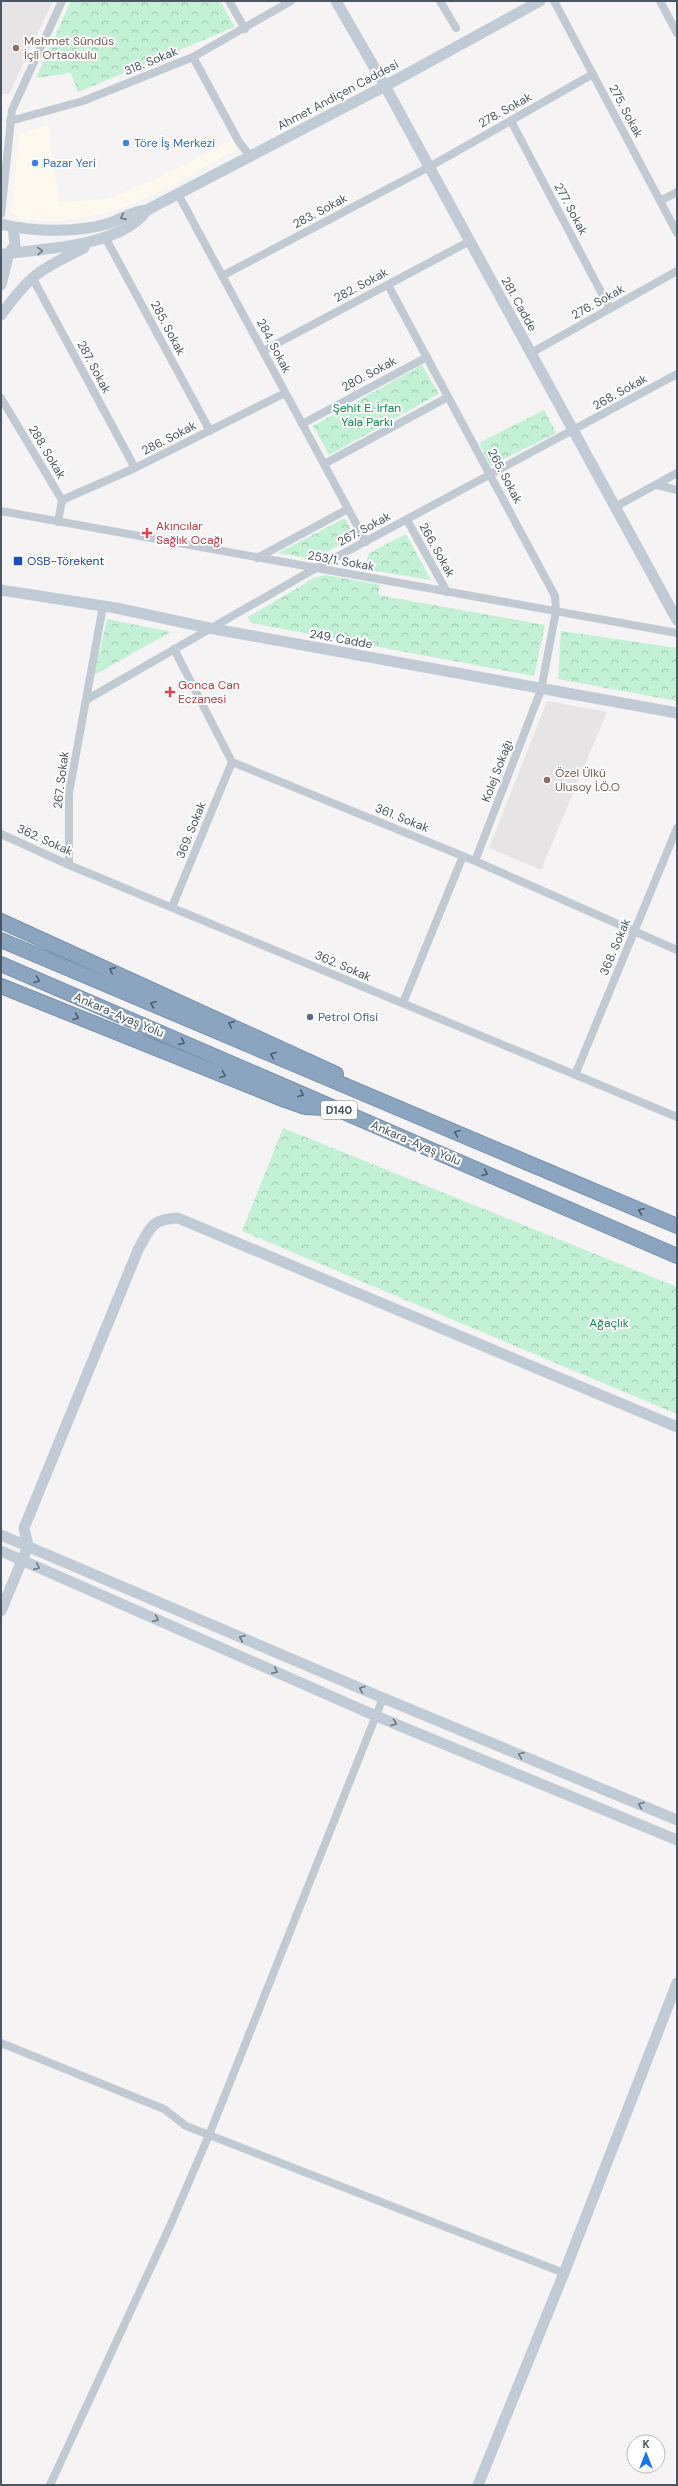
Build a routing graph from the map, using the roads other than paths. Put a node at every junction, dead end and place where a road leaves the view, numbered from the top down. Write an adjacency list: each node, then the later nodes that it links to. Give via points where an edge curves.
1 (62, 1): 15 (street, via 18,96)
2 (229, 1): 10 (street)
3 (291, 1): 10 (street, 318. Sokak)
4 (336, 1): 14 (street, 281. Cadde)
5 (440, 1): 9 (street)
6 (540, 1): 14 (street, Ahmet Andiçen Caddesi)
7 (554, 1): 13 (street, 275. Sokak)
8 (660, 1): 11 (street)
9 (456, 28)
10 (245, 29): 12 (street, 318. Sokak)
11 (677, 33)
12 (193, 57): 15 (street, 318. Sokak, via 83,101); 17 (street, via 239,142)
13 (593, 74): 16 (street, 278. Sokak); 21 (street, 275. Sokak)
14 (385, 86): 17 (street, Ahmet Andiçen Caddesi); 18 (street, 281. Cadde)
15 (10, 120): 23 (street)
16 (511, 121): 18 (street, 278. Sokak); 35 (street, 277. Sokak)
17 (250, 156): 20 (street, Ahmet Andiçen Caddesi)
18 (429, 167): 28 (street, 281. Cadde); 31 (street, 283. Sokak)
19 (677, 192): 21 (street)
20 (178, 194): 22 (street, Ahmet Andiçen Caddesi); 31 (street, 284. Sokak)
21 (660, 201): 26 (street, 275. Sokak)
22 (147, 210): 25 (street, Ahmet Andiçen Caddesi, one-way to 25, via 136,211 110,223 96,226 48,229); 27 (street, Ahmet Andiçen Caddesi, via 141,219)
23 (1, 214)
24 (1, 224): 25 (street, Ahmet Andiçen Caddesi)
25 (13, 227): 29 (street, via 16,239)
26 (677, 233)
27 (105, 237): 29 (street, Ahmet Andiçen Caddesi, one-way to 27, via 49,250); 32 (street, via 52,263); 45 (street, 285. Sokak)
28 (470, 241): 34 (street, 282. Sokak); 38 (street, 281. Cadde)
29 (5, 254): 33 (street)
30 (677, 271): 35 (street, 276. Sokak)
31 (222, 276): 37 (street, 284. Sokak)
32 (32, 277): 36 (street, via 16,293); 48 (street, 287. Sokak)
33 (1, 285)
34 (388, 285): 37 (street, 282. Sokak); 39 (street, 265. Sokak)
35 (610, 309): 38 (street, 276. Sokak)
36 (1, 316)
37 (263, 351): 41 (street, 284. Sokak)
38 (531, 353): 46 (street, 281. Cadde)
39 (427, 357): 42 (street, 265. Sokak); 44 (street, 280. Sokak)
40 (677, 374): 46 (street, 268. Sokak)
41 (285, 393): 44 (street, 284. Sokak); 45 (street, 286. Sokak)
42 (448, 397): 47 (street); 50 (street, 265. Sokak)
43 (1, 398): 53 (street, 288. Sokak)
44 (302, 424): 47 (street, 284. Sokak)
45 (210, 431): 48 (street, 286. Sokak)
46 (574, 431): 50 (street, 267. Sokak); 54 (street, 281. Cadde)
47 (324, 464): 55 (street, 284. Sokak)
48 (135, 468): 53 (street, 286. Sokak)
49 (677, 474): 51 (street)
50 (490, 475): 57 (street, 267. Sokak); 65 (street, 265. Sokak, via 552,589)
51 (657, 485): 52 (street); 54 (street)
52 (677, 490)
53 (62, 500): 58 (street)
54 (616, 508): 66 (street, 281. Cadde)
55 (348, 509): 59 (street, 284. Sokak); 60 (street)
56 (1, 511): 58 (street, 253/1. Sokak)
57 (407, 520): 59 (street, 267. Sokak); 63 (street, 266. Sokak)
58 (58, 522): 60 (street, 253/1. Sokak)
59 (366, 542): 61 (street, 267. Sokak)
60 (257, 558): 61 (street, 253/1. Sokak)
61 (316, 568): 63 (street, 253/1. Sokak); 67 (street, 267. Sokak)
62 (1, 590): 64 (street, 249. Cadde)
63 (446, 592): 65 (street, 253/1. Sokak)
64 (104, 606): 67 (street, 249. Cadde); 71 (street, 267. Sokak)
65 (556, 611): 68 (street, 253/1. Sokak); 70 (street, 265. Sokak)
66 (677, 620)
67 (208, 628): 69 (street, 267. Sokak); 70 (street, 249. Cadde)
68 (677, 633)
69 (174, 650): 71 (street, 267. Sokak); 73 (street)
70 (541, 690): 72 (street, 249. Cadde); 77 (street, Kolej Sokağı)
71 (86, 700): 78 (street, 267. Sokak, via 69,793)
72 (677, 713)
73 (232, 762): 76 (street, 361. Sokak); 79 (street, 369. Sokak)
74 (677, 828): 81 (street, 368. Sokak)
75 (1, 834): 78 (street, 362. Sokak)
76 (462, 856): 77 (street, 361. Sokak); 86 (street)
77 (475, 861): 81 (street, 361. Sokak)
78 (69, 865): 79 (street, 362. Sokak)
79 (172, 907): 86 (street, 362. Sokak)
80 (1, 921): 88 (highway, one-way to 80, via 330,1069)
81 (635, 930): 83 (street, 361. Sokak); 87 (street, 368. Sokak)
82 (1, 940): 88 (highway, Ankara-Ayaş Yolu / D140, one-way to 82)
83 (677, 950)
84 (1, 964): 89 (highway, Ankara-Ayaş Yolu / D140, one-way to 89)
85 (1, 986): 89 (highway, one-way to 89, via 285,1100 305,1107)
86 (403, 1003): 87 (street, 362. Sokak)
87 (575, 1075): 90 (street, 362. Sokak)
88 (350, 1088): 91 (highway, Ankara-Ayaş Yolu / D140, one-way to 88)
89 (334, 1108): 92 (highway, Ankara-Ayaş Yolu / D140, one-way to 92)
90 (677, 1117)
91 (677, 1226)
92 (677, 1256)
93 (677, 1427): 94 (street, via 178,1218 160,1219 153,1224 138,1250)
94 (24, 1528): 95 (street); 96 (street)
95 (4, 1536): 96 (street); 97 (street)
96 (28, 1546): 98 (street); 100 (street, one-way to 96)
97 (1, 1552): 98 (street)
98 (22, 1560): 99 (street); 101 (street, one-way to 101)
99 (1, 1611)
100 (383, 1698): 101 (street); 102 (street, one-way to 100)
101 (376, 1716): 103 (street, one-way to 103); 106 (street)
102 (677, 1820)
103 (677, 1840)
104 (677, 1983): 107 (street)
105 (1, 2043): 106 (street, via 164,2109 186,2126)
106 (209, 2135): 107 (street); 108 (street, via 170,2226)
107 (564, 2273): 109 (street)
108 (50, 2485)
109 (478, 2485)

